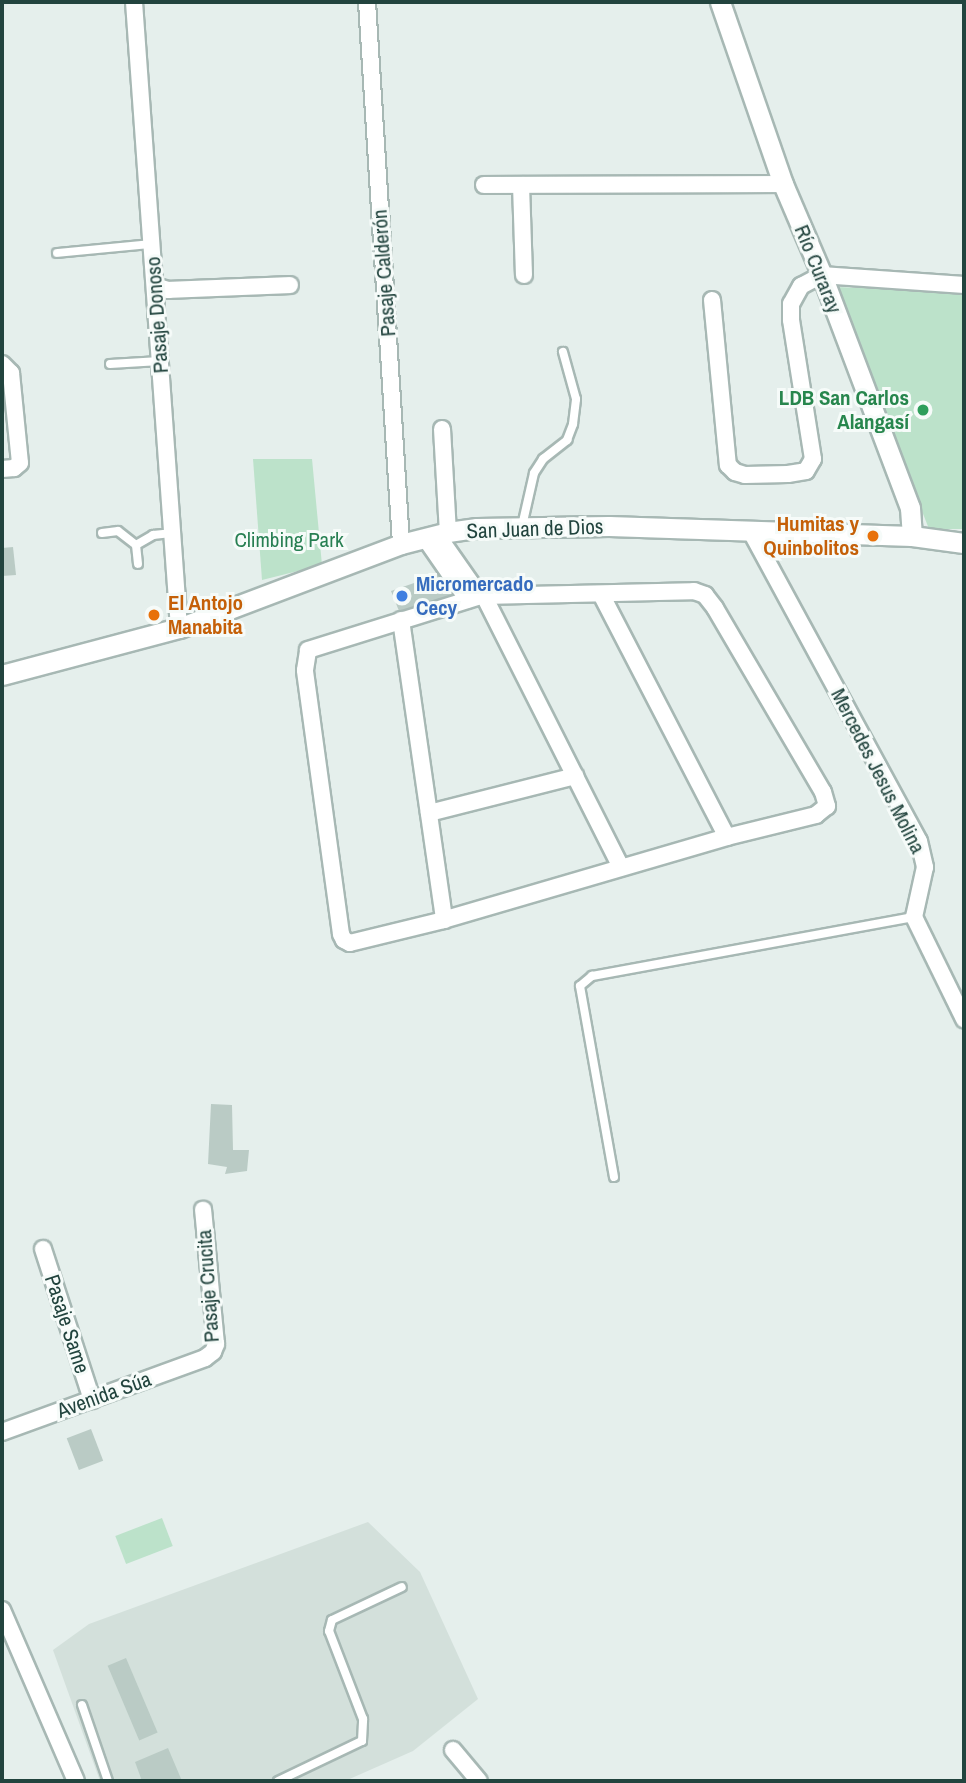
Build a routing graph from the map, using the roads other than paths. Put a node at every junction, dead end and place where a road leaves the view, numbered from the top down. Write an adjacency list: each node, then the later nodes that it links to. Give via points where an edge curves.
1 (134, 2): 7 (street, Pasaje Donoso)
2 (367, 2): 28 (street, Pasaje Calderón)
3 (720, 2): 4 (street, Río Curaray)
4 (783, 184): 6 (street); 10 (street, Río Curaray)
5 (484, 185): 6 (street)
6 (521, 185): 9 (street)
7 (152, 244): 8 (lane); 13 (street, Pasaje Donoso)
8 (57, 253)
9 (524, 275)
10 (822, 275): 12 (street); 14 (street, via 801,286 791,304 794,349 813,446 811,466 802,473 745,475 728,465); 26 (street, Río Curaray, via 911,508)
11 (290, 285): 13 (street, via 167,290)
12 (964, 285)
13 (155, 286): 16 (street, Pasaje Donoso)
14 (712, 300)
15 (563, 352): 21 (lane, via 576,399 573,424 567,440 543,459 534,473)
16 (160, 361): 18 (lane); 24 (street, Pasaje Donoso)
17 (2, 364): 20 (street, via 11,373 20,463)
18 (110, 364)
19 (442, 429): 25 (street)
20 (2, 469)
21 (522, 528): 22 (street, San Juan de Dios); 25 (street, San Juan de Dios)
22 (750, 530): 26 (street, San Juan de Dios); 40 (street, Mercedes Jesus Molina, via 919,841 925,867)
23 (102, 533): 29 (lane, via 118,531)
24 (171, 533): 29 (lane, via 153,535); 34 (street, Pasaje Donoso)
25 (437, 535): 28 (street, San Juan de Dios); 32 (street)
26 (912, 536): 27 (street, San Juan de Dios)
27 (964, 542)
28 (401, 544): 34 (street, San Juan de Dios)
29 (136, 545): 30 (lane)
30 (138, 564)
31 (602, 596): 32 (street); 38 (street); 38 (street, via 694,591 705,595 823,792 827,806 816,815)
32 (477, 598): 33 (street); 36 (street)
33 (401, 620): 37 (street); 41 (street, via 316,646 305,656 341,934 350,943)
34 (179, 628): 35 (street, San Juan de Dios)
35 (2, 676)
36 (575, 776): 37 (street); 39 (street)
37 (429, 813): 41 (street)
38 (727, 837): 39 (street)
39 (621, 867): 41 (street)
40 (914, 916): 42 (street); 43 (lane, via 592,976 580,986)
41 (444, 920)
42 (964, 1019)
43 (614, 1177)
44 (203, 1210): 46 (street, Pasaje Crucita, via 216,1344)
45 (43, 1249): 47 (street, Pasaje Same)
46 (205, 1358): 47 (street, Avenida Súa)
47 (92, 1400): 48 (street, Avenida Súa)
48 (2, 1432)
49 (402, 1587): 55 (lane, via 332,1620 329,1631 363,1719 362,1741)
50 (2, 1610): 53 (street)
51 (82, 1705): 54 (lane)
52 (453, 1751): 56 (street)
53 (76, 1781)
54 (108, 1781)
55 (278, 1781)
56 (479, 1781)

